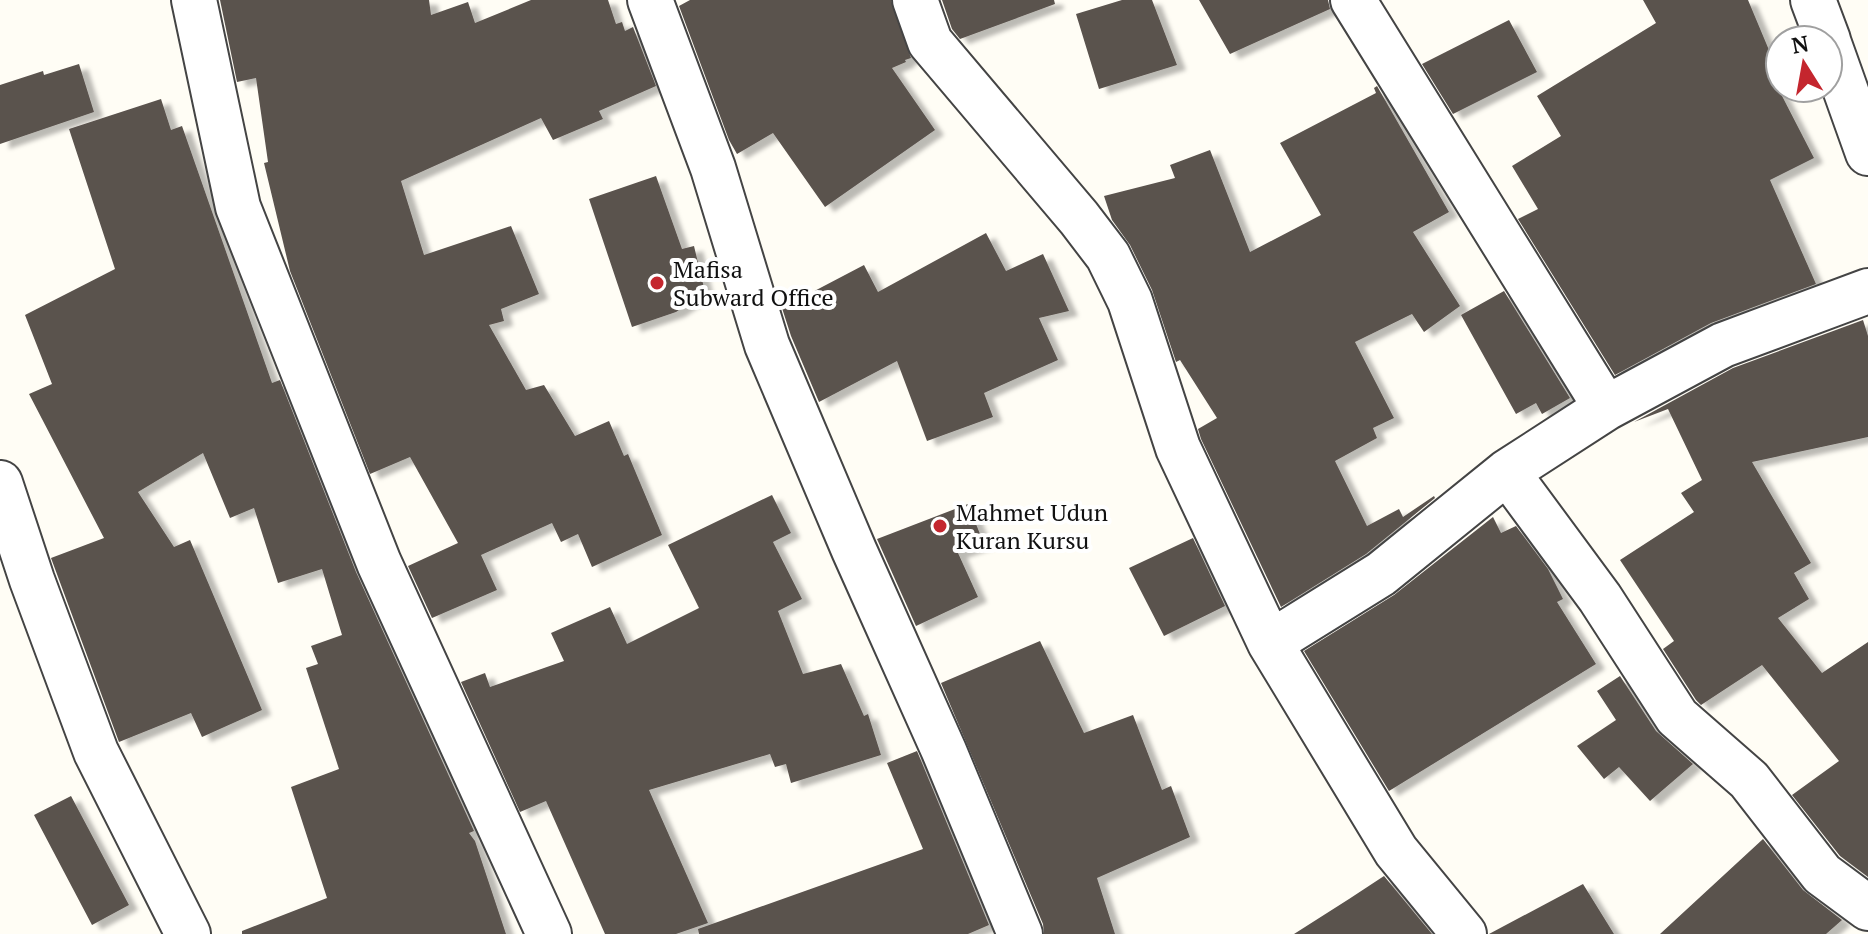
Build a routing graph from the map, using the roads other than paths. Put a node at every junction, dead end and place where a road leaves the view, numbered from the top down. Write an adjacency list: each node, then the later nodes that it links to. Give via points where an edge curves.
1 (194, 0): 17 (street, via 238,207 379,563)
2 (650, 0): 18 (street, via 713,168 767,345)
3 (915, 0): 14 (street, via 930,42 1108,256 1130,301 1178,448)
4 (1353, 0): 10 (street)
5 (1813, 0): 6 (street)
6 (1822, 24)
7 (1844, 85): 8 (street)
8 (1868, 153)
9 (1868, 291): 10 (street, via 1723,345)
10 (1606, 408): 11 (street)
11 (1507, 472): 14 (street, via 1381,574); 15 (street, via 1600,598 1677,717 1749,780 1822,874)
12 (0, 483): 13 (street)
13 (16, 584): 16 (street)
14 (1270, 643): 19 (street, via 1396,851)
15 (1868, 908)
16 (188, 934)
17 (549, 934)
18 (1020, 934)
19 (1464, 934)

